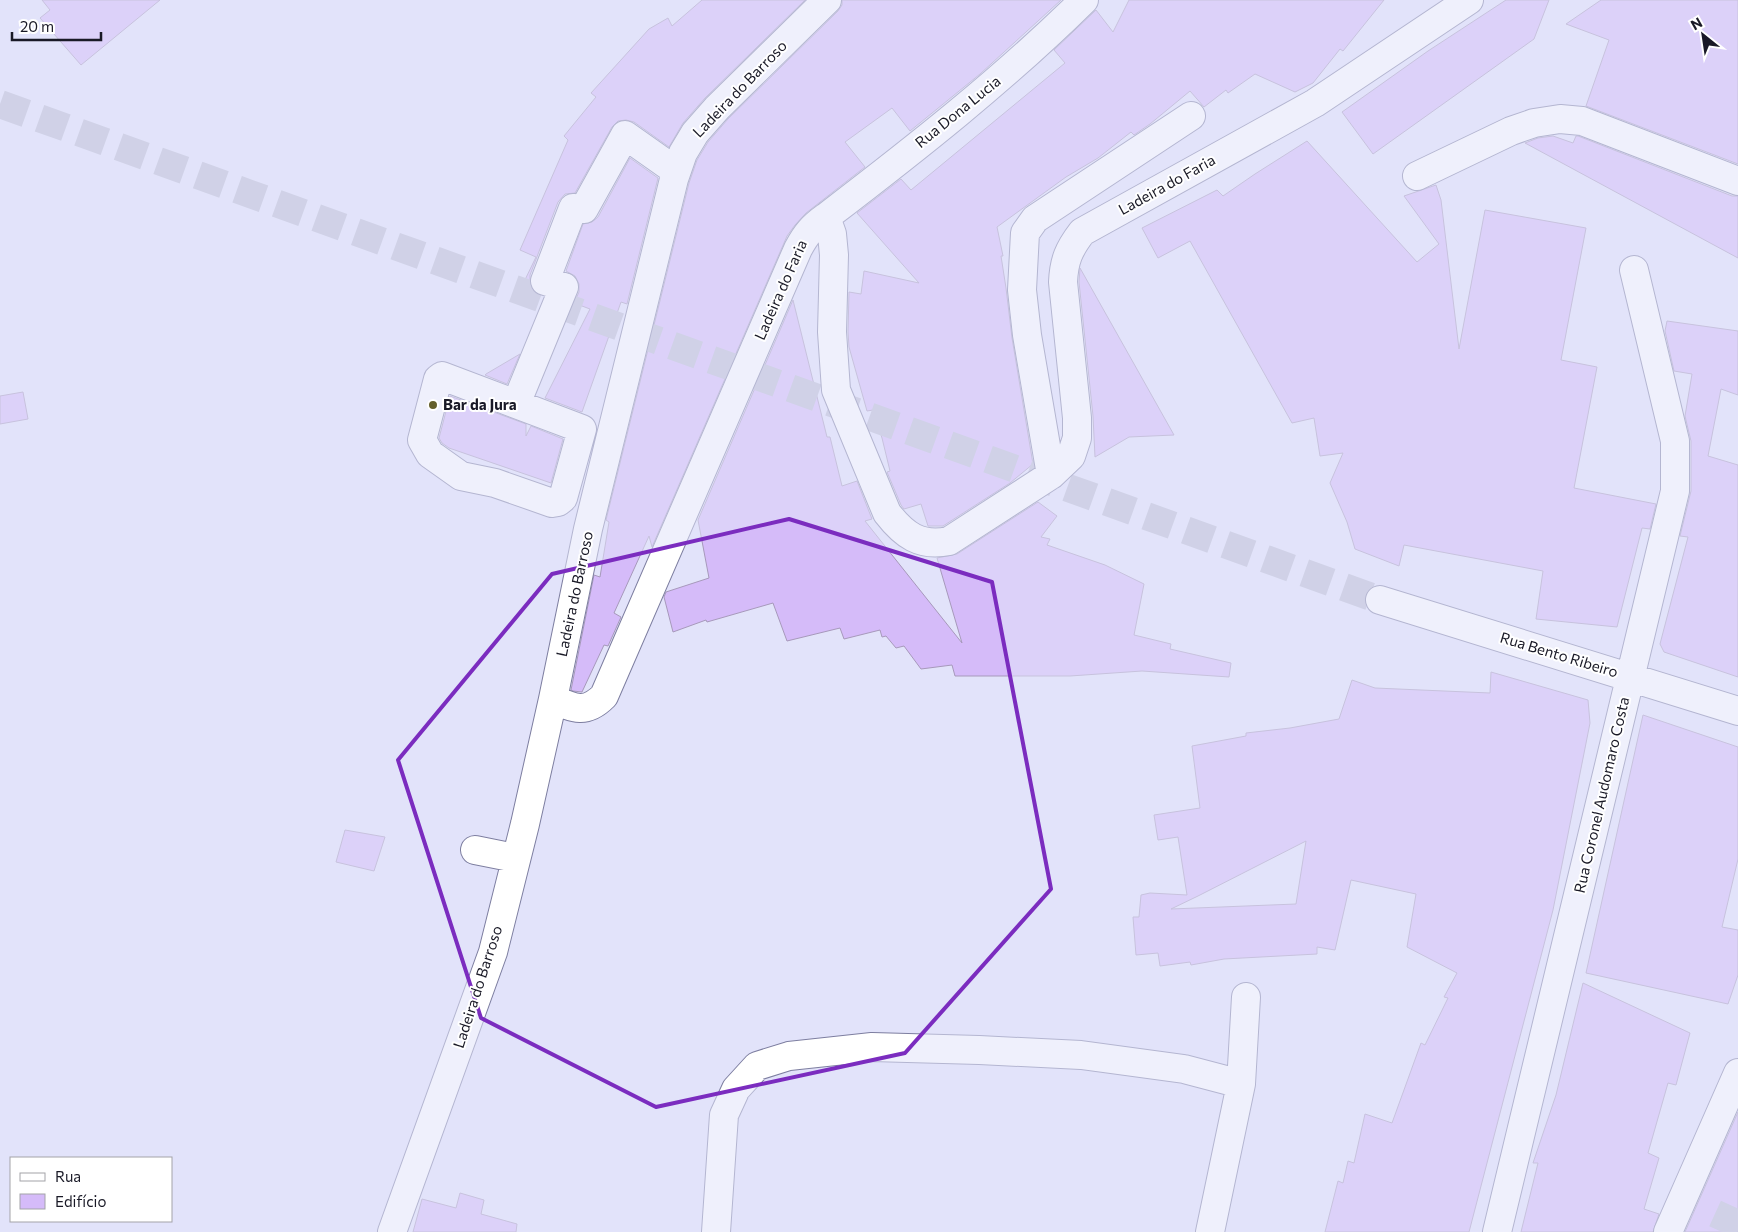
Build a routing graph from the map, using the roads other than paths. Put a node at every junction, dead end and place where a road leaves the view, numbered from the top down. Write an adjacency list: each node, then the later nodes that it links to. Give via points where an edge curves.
1 (827, 0): 5 (street, Ladeira do Barroso, via 701,127 683,153)
2 (1084, 0): 8 (street, Rua Dona Lucia, via 1005,74)
3 (1469, 0): 11 (street, Ladeira do Faria, via 1315,103 1082,232 1071,247 1064,266 1063,282 1077,438 1071,456)
4 (1191, 116): 11 (street, via 1035,219 1025,233 1022,290)
5 (676, 171): 10 (street, via 626,134 584,209 573,208 545,281 564,287); 14 (street, Ladeira do Barroso, via 588,529)
6 (1417, 176): 7 (street, via 1511,132 1534,123 1560,119 1582,121)
7 (1738, 181)
8 (826, 217): 11 (street, Ladeira do Faria, via 834,254 832,332 836,390 887,513 899,529 918,540 949,541); 14 (street, Ladeira do Faria, via 806,233 798,249 604,696 594,706 583,708 571,707)
9 (1634, 270): 13 (street, Rua Coronel Audomaro Costa, via 1675,441 1676,491)
10 (516, 404): 10 (street, via 582,429 563,498 558,502 552,503 495,483 461,476 430,454 422,440 438,380 442,376)
11 (1051, 475)
12 (1380, 600): 13 (street, Rua Bento Ribeiro)
13 (1630, 677): 15 (street, Rua Bento Ribeiro); 24 (street, Rua Coronel Audomaro Costa)
14 (554, 699): 17 (street, Ladeira do Barroso)
15 (1738, 711)
16 (475, 850): 17 (street)
17 (515, 858): 21 (street, Ladeira do Barroso, via 493,952)
18 (1246, 997): 20 (street)
19 (1738, 1073): 25 (street)
20 (1241, 1084): 22 (street, via 1184,1069 1081,1055 872,1047 789,1056 757,1066 736,1089 724,1115); 23 (street)
21 (392, 1232)
22 (716, 1232)
23 (1210, 1232)
24 (1497, 1232)
25 (1668, 1232)

